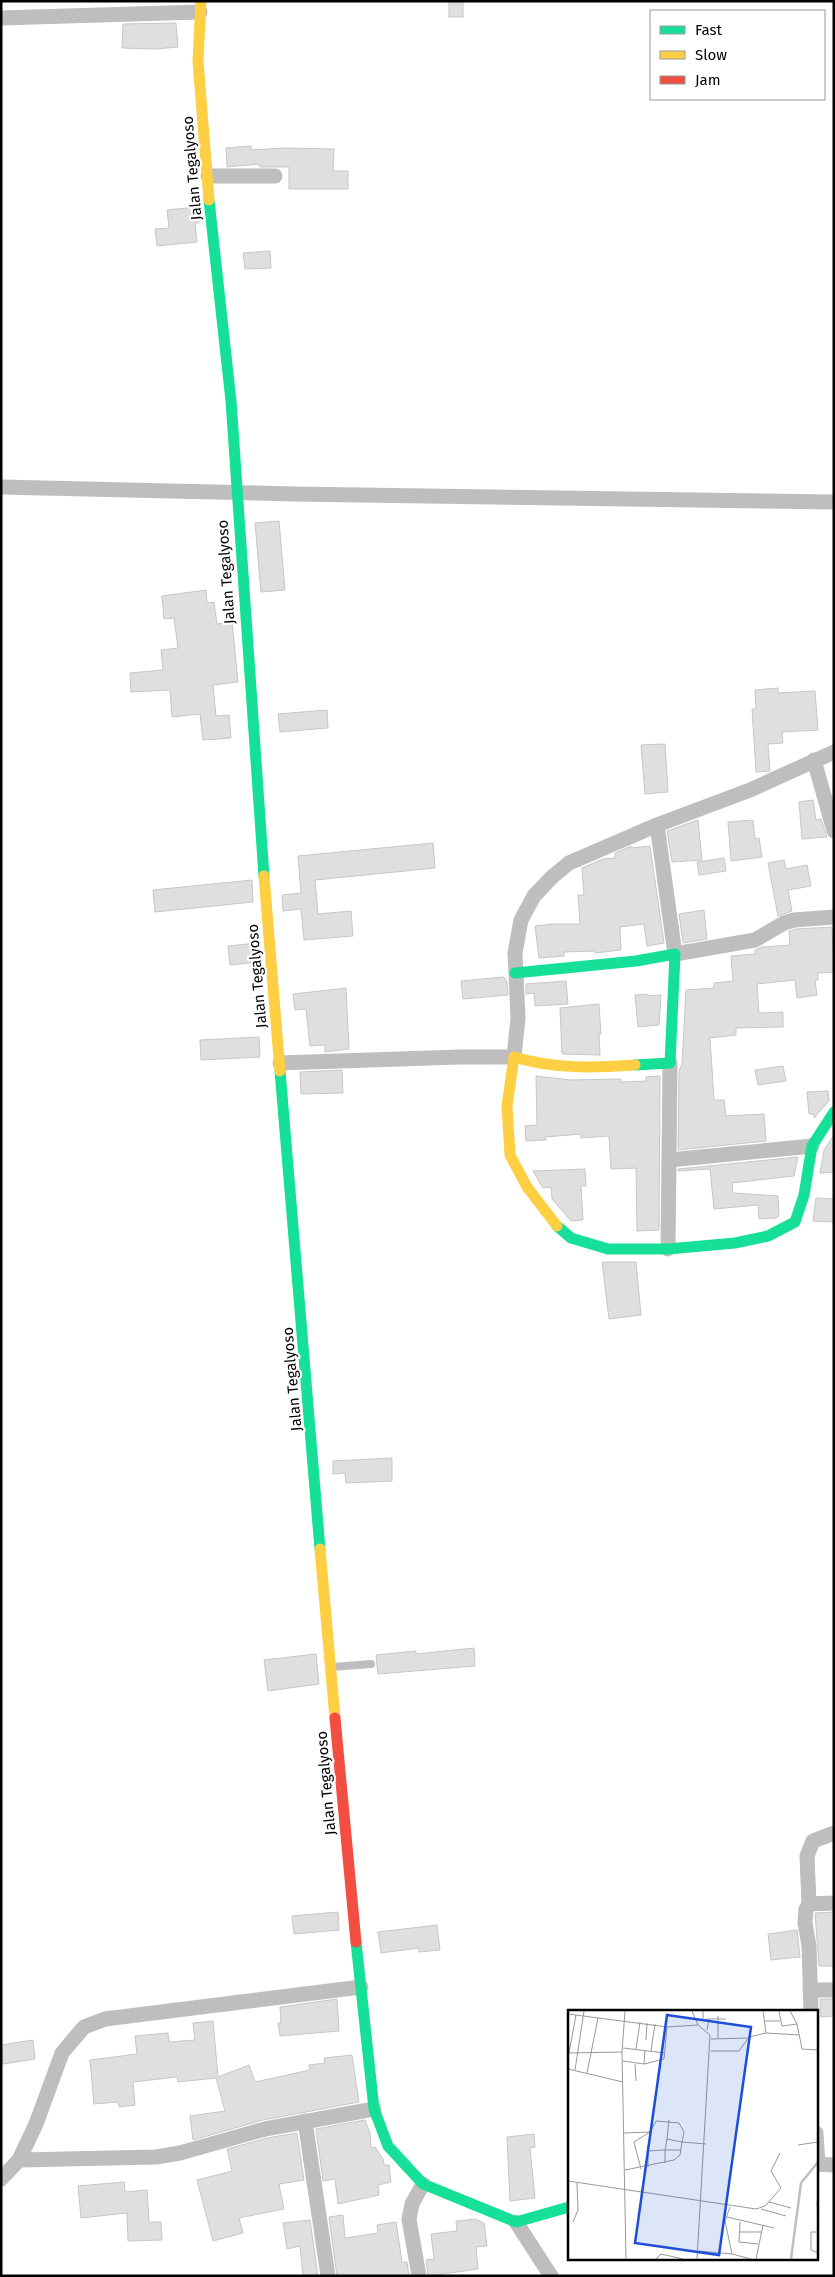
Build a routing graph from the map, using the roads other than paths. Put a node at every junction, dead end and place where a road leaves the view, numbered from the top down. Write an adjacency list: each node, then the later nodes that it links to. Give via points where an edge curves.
1 (201, 7): 2 (street); 3 (street, Jalan Tegalyoso, via 198,61)
2 (1, 18)
3 (208, 176): 4 (street); 6 (street, Jalan Tegalyoso)
4 (275, 176)
5 (1, 487): 6 (street)
6 (236, 492): 7 (street); 16 (street, Jalan Tegalyoso)
7 (834, 502)
8 (834, 752): 9 (street)
9 (814, 760): 10 (street, via 750,790); 11 (street)
10 (656, 825): 13 (street); 14 (street, via 569,863 534,896 521,920)
11 (834, 831)
12 (834, 917): 13 (street, via 794,920 755,940)
13 (675, 954): 14 (street); 17 (street)
14 (515, 973): 15 (street, via 518,1018)
15 (514, 1057): 16 (street); 17 (street, via 567,1069); 21 (street, via 507,1106 510,1155 527,1187 551,1220 571,1238 608,1249)
16 (280, 1063): 23 (street, Jalan Tegalyoso)
17 (670, 1063): 20 (street)
18 (834, 1112): 19 (street)
19 (812, 1146): 20 (street); 21 (street, via 804,1195 795,1222 768,1236 735,1243)
20 (669, 1160): 21 (street)
21 (668, 1249)
22 (371, 1664): 23 (lane)
23 (330, 1667): 27 (street, Jalan Tegalyoso)
24 (834, 1833): 26 (street, via 813,1841 809,1848)
25 (834, 1903): 26 (street)
26 (809, 1904): 28 (street, via 805,1922)
27 (361, 1987): 31 (street, Jalan Tegalyoso); 33 (street, via 105,2019 84,2028 62,2053)
28 (810, 1990): 29 (street); 30 (street)
29 (834, 1990)
30 (811, 2010)
31 (374, 2109): 32 (street); 37 (street, Jalan Tegalyoso, via 388,2146)
32 (305, 2121): 33 (street, via 156,2157); 40 (street)
33 (19, 2160): 36 (street)
34 (818, 2164): 35 (street)
35 (834, 2165)
36 (1, 2178)
37 (423, 2184): 39 (street); 41 (street, via 412,2204 409,2219)
38 (568, 2207): 39 (street)
39 (516, 2222): 42 (street)
40 (328, 2276)
41 (419, 2276)
42 (551, 2276)

